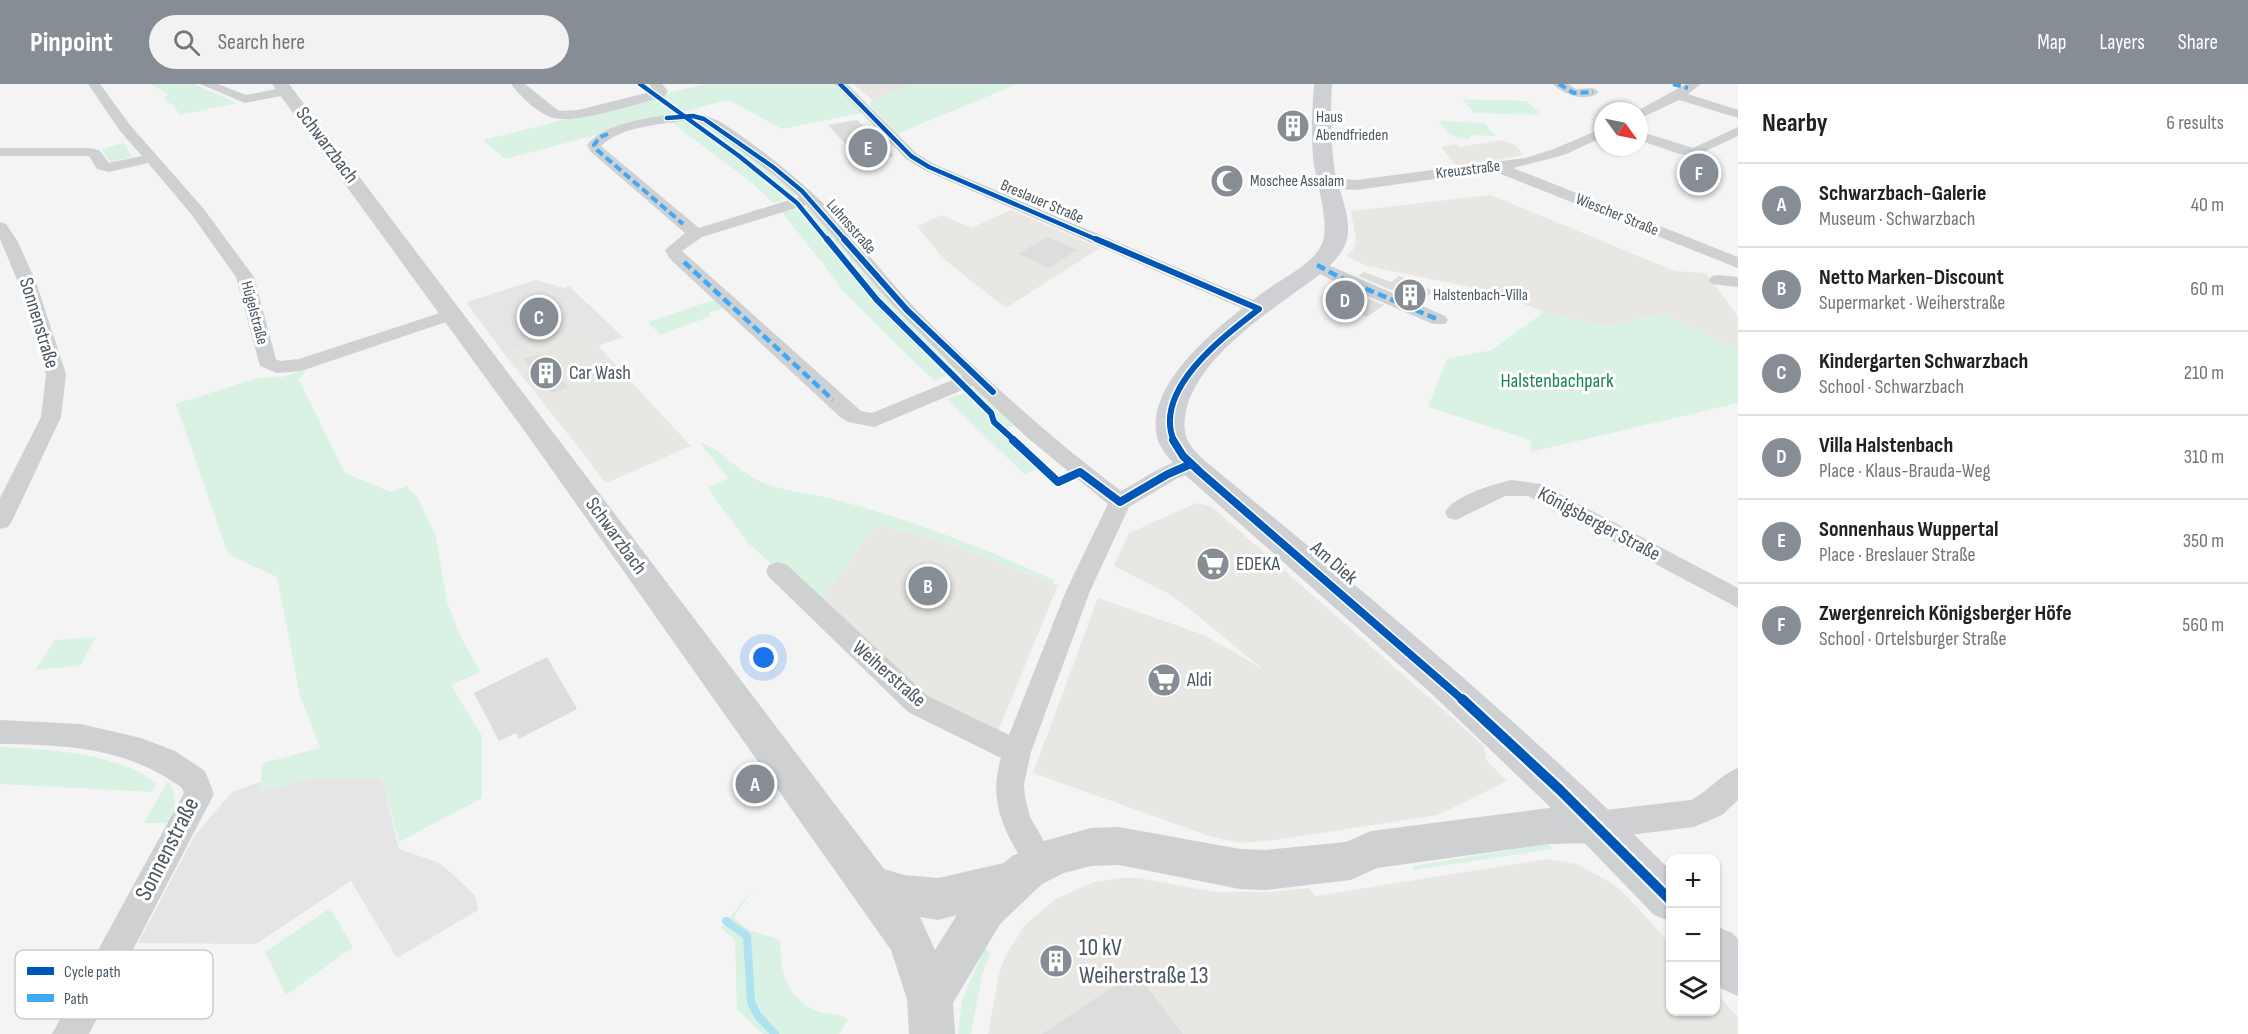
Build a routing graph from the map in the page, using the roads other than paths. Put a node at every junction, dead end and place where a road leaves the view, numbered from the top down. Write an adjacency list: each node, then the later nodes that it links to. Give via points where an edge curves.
1 (94, 84): 17 (street, Hügelstraße, via 125,128)
2 (206, 84): 8 (street, via 245,99)
3 (517, 84): 4 (street, via 549,112 567,115 659,94 662,91)
4 (655, 84)
5 (840, 84): 27 (street, Breslauer Straße, via 911,156 929,167)
6 (1323, 84): 19 (main road, Am Diek, via 1319,124)
7 (1559, 84): 10 (street, via 1574,93)
8 (283, 88): 28 (street, Schwarzbach)
9 (1683, 88): 11 (street); 12 (street)
10 (1593, 92)
11 (1648, 109)
12 (1738, 114)
13 (1738, 131): 15 (street, via 1695,152)
14 (1594, 136): 18 (street, Kreuzstraße, via 1544,157)
15 (1648, 138)
16 (0, 152): 17 (street, via 89,152 109,168)
17 (153, 158): 28 (street, Hügelstraße, via 245,277 267,362 277,367 301,365)
18 (1496, 167): 19 (street, Kreuzstraße, via 1356,185); 23 (street, Wiescher Straße)
19 (1327, 183): 24 (main road, Am Diek, via 1337,226 1328,254)
20 (809, 199): 22 (street, Luhnsstraße); 22 (street, Luhnsstraße, via 773,167 699,117 668,118 608,134 596,141 596,149); 30 (street, Luhnsstraße, via 907,310)
21 (0, 227): 34 (street, Sonnenstraße, via 27,282 56,374 51,417)
22 (696, 234): 30 (street, Luhnsstraße, via 676,246 676,255 817,387 855,417 885,417)
23 (1738, 263)
24 (1317, 265): 27 (main road, Am Diek); 29 (street)
25 (1718, 280): 26 (street)
26 (1738, 282)
27 (1259, 309): 31 (main road, Am Diek, via 1210,348 1180,388 1171,408 1172,438)
28 (452, 314): 42 (street, Schwarzbach)
29 (1439, 320)
30 (976, 376): 32 (street, Luhnsstraße, via 1080,472)
31 (1191, 464): 32 (street); 40 (main road, Am Diek, via 1410,650)
32 (1120, 502): 38 (street, via 1082,583)
33 (1456, 512): 36 (street, Königsberger Straße, via 1502,489 1516,485 1533,489)
34 (0, 521)
35 (778, 571): 38 (street, Weiherstraße, via 918,704)
36 (1738, 599)
37 (0, 732): 44 (street, Sonnenstraße, via 98,739 161,758 195,780 199,794)
38 (1017, 752): 41 (street, via 1008,795 1022,832)
39 (1738, 781): 40 (street, via 1711,805 1694,813)
40 (1597, 825): 41 (street, via 1550,826 1371,850 1351,861 1289,869 1240,869 1119,846 1058,855); 43 (main road, Am Diek)
41 (1026, 872): 42 (street, via 938,899); 47 (street, via 985,909)
42 (871, 886): 47 (street, Schwarzbach, via 909,938)
43 (1666, 895)
44 (115, 950)
45 (1720, 953): 46 (main road)
46 (1738, 973)
47 (931, 1016)
48 (78, 1019): 49 (street, Sonnenstraße)
49 (70, 1034)

